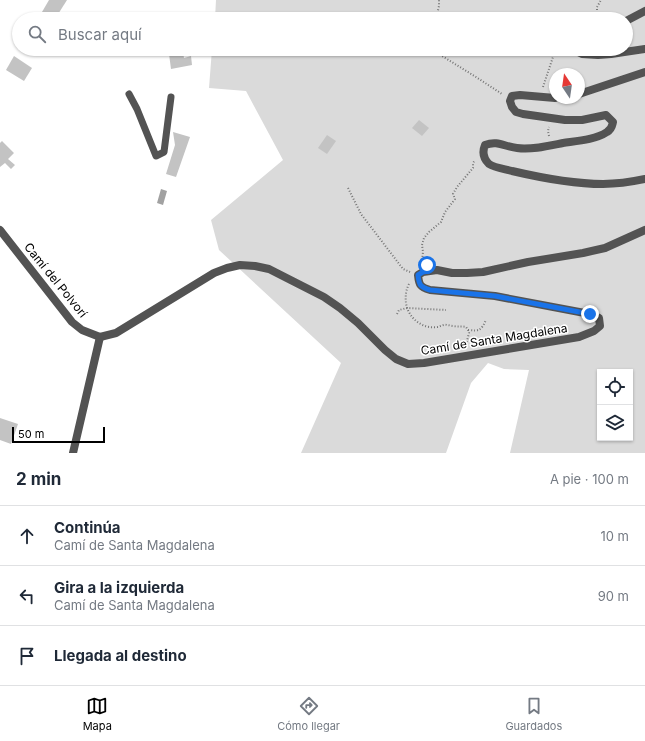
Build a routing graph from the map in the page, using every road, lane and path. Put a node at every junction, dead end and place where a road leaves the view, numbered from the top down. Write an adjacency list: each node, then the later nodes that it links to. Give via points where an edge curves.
1 (439, 0): 4 (path)
2 (601, 0): 5 (path)
3 (645, 10): 6 (street)
4 (437, 12)
5 (597, 12)
6 (633, 17)
7 (645, 49): 8 (street)
8 (633, 51)
9 (442, 56): 17 (path)
10 (553, 56): 14 (path)
11 (645, 72): 12 (street)
12 (585, 92)
13 (129, 94): 15 (lane, via 156,156 164,152)
14 (540, 96): 16 (street); 17 (street, via 512,96)
15 (170, 97)
16 (549, 97)
17 (510, 101): 18 (street, via 516,112)
18 (552, 118): 19 (path, via 548,131); 19 (street, via 582,120 606,115 613,122 608,132 596,137)
19 (551, 145): 20 (street, via 516,148 490,142 482,150)
20 (484, 158): 21 (street, via 490,165 498,168 556,181 604,184); 25 (path, via 473,163 474,168 455,190 455,199 444,212 441,222 424,238 422,260)
21 (645, 180)
22 (348, 188): 26 (path, via 361,214 403,269)
23 (0, 230): 32 (street, Camí del Polvorí, via 72,322)
24 (645, 230): 25 (street, via 605,248 584,253 483,272)
25 (429, 271): 26 (street)
26 (418, 275): 27 (path, via 407,288); 33 (street, Camí de Santa Magdalena, via 422,287 430,290 495,296 590,314 599,318 600,326 579,337)
27 (407, 308): 28 (path); 29 (path, via 399,310); 31 (path, via 413,318 424,325 438,327 448,324)
28 (446, 310)
29 (397, 314)
30 (486, 320): 31 (path, via 483,328 478,331)
31 (468, 330): 33 (path)
32 (100, 338): 33 (street, Camí de Santa Magdalena, via 116,333 214,273 240,265 269,269 324,297 352,318 396,359 408,364); 34 (street)
33 (465, 356)
34 (73, 453)

